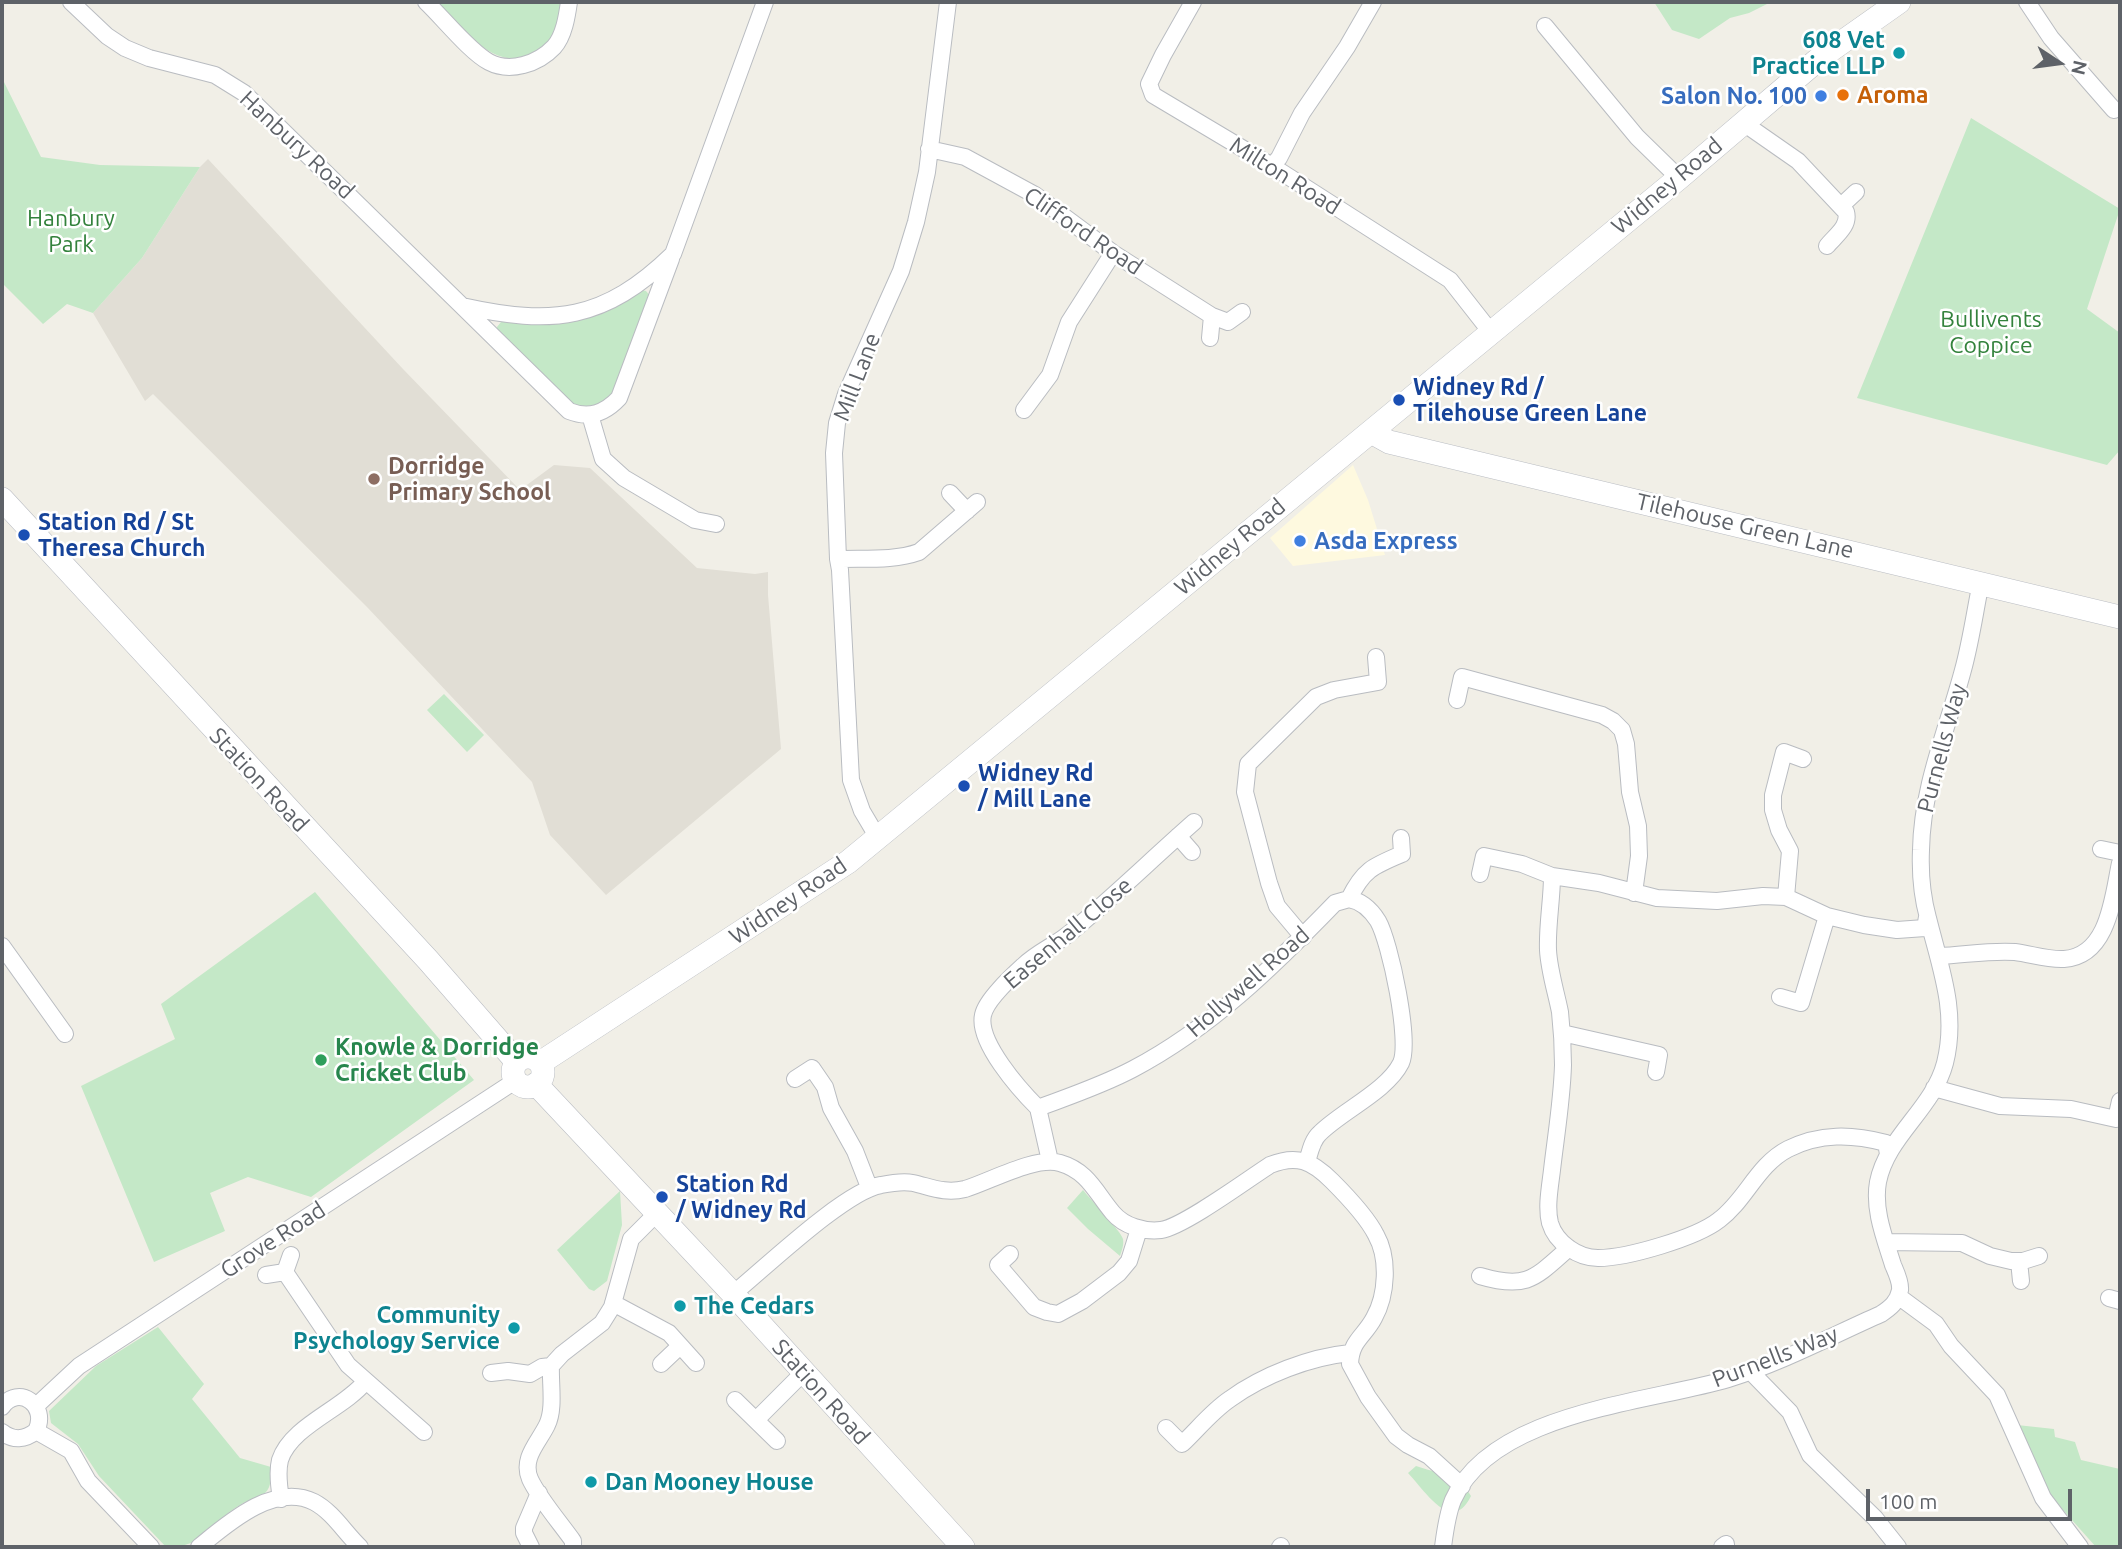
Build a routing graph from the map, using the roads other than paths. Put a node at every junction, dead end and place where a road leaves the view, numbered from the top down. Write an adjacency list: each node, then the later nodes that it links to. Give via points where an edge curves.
1 (71, 2): 21 (street, Hanbury Road, via 125,48 215,75 244,93)
2 (426, 2): 3 (street, via 476,53 491,63 508,66 525,65 555,46)
3 (569, 2)
4 (765, 2): 20 (street)
5 (948, 2): 13 (street, Mill Lane)
6 (1194, 2): 14 (street, Milton Road, via 1149,84 1153,94)
7 (1373, 2): 14 (street)
8 (1899, 2): 12 (street, Widney Road, via 1821,57)
9 (2027, 2): 11 (street, via 2088,91)
10 (1545, 26): 15 (street, via 1637,137)
11 (2114, 110)
12 (1742, 122): 15 (street, Widney Road); 17 (street, via 1798,162)
13 (929, 149): 19 (street, Clifford Road, via 965,157 1035,195); 32 (street, Mill Lane, via 909,249 837,423)
14 (1272, 166): 24 (street, Milton Road, via 1450,280)
15 (1679, 178): 24 (street, Widney Road)
16 (1856, 192): 17 (street)
17 (1841, 206): 18 (street, via 1845,225)
18 (1827, 246)
19 (1113, 253): 23 (street, Clifford Road); 26 (street, via 1069,323 1050,375)
20 (673, 254): 21 (street, via 653,274 610,302 569,316 522,317); 27 (street, via 620,398 610,408)
21 (462, 306): 27 (street, Hanbury Road, via 569,411)
22 (1242, 312): 23 (street, via 1228,322)
23 (1212, 316): 25 (street)
24 (1490, 331): 28 (street, Widney Road)
25 (1210, 338)
26 (1024, 410)
27 (590, 415): 31 (street, via 603,459 624,478 695,520)
28 (1371, 432): 33 (street, Tilehouse Green Lane, via 1389,442); 40 (street, Widney Road)
29 (950, 493): 32 (street, via 972,507 919,552)
30 (2, 499): 59 (street, Station Road)
31 (716, 524)
32 (838, 559): 40 (street, Mill Lane, via 851,780)
33 (1981, 582): 34 (street, Tilehouse Green Lane); 52 (street, Purnells Way, via 1964,669 1926,797 1920,851)
34 (2120, 617)
35 (1376, 657): 53 (street, via 1378,682 1316,697 1248,765 1245,792 1269,883 1277,906)
36 (1457, 700): 48 (street, via 1461,677 1602,715 1622,730 1638,827)
37 (1803, 759): 49 (street, via 1784,752 1773,795 1779,830 1790,851)
38 (1194, 822): 39 (street, Easenhall Close)
39 (1178, 836): 43 (street); 64 (street, Easenhall Close, via 1068,935 1025,964 986,1005 983,1028 1002,1068)
40 (878, 838): 59 (street, Widney Road, via 834,872)
41 (1401, 838): 50 (street, Hollywell Road, via 1402,854 1365,873)
42 (2101, 849): 44 (street)
43 (1192, 852)
44 (2120, 853)
45 (2120, 863): 55 (street, via 2106,924 2097,941 2079,955 2064,959 2014,952)
46 (1480, 874): 47 (street, via 1484,856)
47 (1552, 876): 48 (street); 57 (street, via 1548,951)
48 (1634, 892): 49 (street, via 1689,901)
49 (1786, 897): 51 (street)
50 (1349, 899): 53 (street, Hollywell Road, via 1335,903); 67 (street, via 1368,908 1386,942 1405,1038 1404,1055 1393,1074 1319,1134)
51 (1827, 916): 52 (street, via 1897,930 1925,928); 56 (street, via 1801,1003)
52 (1927, 917): 55 (street, Purnells Way)
53 (1303, 937): 64 (street, Hollywell Road, via 1246,990 1178,1042 1132,1070)
54 (2, 946): 58 (street)
55 (1939, 956): 62 (street, Purnells Way, via 1950,1034 1945,1065)
56 (1780, 997)
57 (1562, 1033): 60 (street, via 1658,1055); 72 (street, via 1549,1197 1550,1222)
58 (65, 1034)
59 (527, 1072): 69 (street, Station Road); 96 (street, Grove Road, via 79,1366)
60 (1656, 1072)
61 (795, 1079): 68 (street, via 812,1068 825,1087)
62 (1934, 1088): 63 (street, via 2000,1106 2071,1109 2116,1119); 65 (street, Purnells Way)
63 (2120, 1101)
64 (1038, 1108): 66 (street)
65 (1888, 1154): 71 (street, Purnells Way, via 1877,1200); 72 (street, via 1886,1143 1858,1135 1806,1141 1770,1162 1737,1203 1705,1229 1650,1248 1600,1258)
66 (1050, 1161): 68 (street, via 961,1190 941,1191 912,1183); 70 (street, via 1080,1171 1122,1222)
67 (1307, 1162): 70 (street, via 1282,1160 1173,1226); 85 (street, via 1341,1191 1376,1234 1382,1252 1385,1274 1380,1305)
68 (869, 1187): 81 (street, via 820,1220)
69 (657, 1213): 81 (street, Station Road); 83 (street, via 631,1239)
70 (1139, 1229): 73 (street, via 1129,1261 1119,1273 1058,1314 1034,1307 998,1265)
71 (1886, 1242): 76 (street, via 1962,1243 1990,1256); 82 (street, Purnells Way, via 1900,1285)
72 (1569, 1248): 80 (street, via 1527,1281)
73 (1010, 1254)
74 (291, 1255): 77 (street)
75 (2039, 1256): 76 (street)
76 (2019, 1261): 79 (street)
77 (285, 1272): 78 (street); 92 (street, via 348,1365)
78 (266, 1275)
79 (2021, 1281)
80 (1488, 1283)
81 (733, 1294): 91 (street, Station Road)
82 (1898, 1296): 89 (street, Purnells Way, via 1881,1314); 115 (street, via 1936,1324 1997,1395 2043,1498)
83 (613, 1303): 84 (street, via 652,1323); 88 (street, via 602,1324)
84 (680, 1346): 86 (street); 87 (street)
85 (1350, 1353): 99 (street, via 1327,1356 1257,1383 1228,1400 1182,1444); 104 (street, via 1359,1381 1396,1436 1429,1456)
86 (696, 1363)
87 (661, 1364)
88 (551, 1366): 90 (street, via 530,1374); 105 (street, via 550,1417 527,1465)
89 (1751, 1372): 104 (street, Purnells Way, via 1616,1404 1523,1435 1491,1454); 114 (street, via 1790,1412 1810,1455)
90 (491, 1373)
91 (803, 1373): 98 (street); 112 (street, Station Road)
92 (365, 1382): 97 (street); 106 (street, via 293,1441 281,1458)
93 (735, 1400): 98 (street)
94 (417, 1402): 97 (street)
95 (2, 1405): 96 (street, via 18,1397)
96 (36, 1406): 100 (street, via 40,1416)
97 (407, 1416): 102 (street)
98 (757, 1420): 103 (street)
99 (1166, 1428)
100 (36, 1431): 101 (street, via 17,1439); 108 (street, via 71,1451 88,1481)
101 (2, 1432)
102 (424, 1432)
103 (777, 1441)
104 (1462, 1486): 113 (street, Purnells Way, via 1453,1500)
105 (539, 1493): 110 (street, via 524,1528); 111 (street)
106 (281, 1499): 107 (street, via 313,1502 338,1523); 109 (street, via 234,1518)
107 (354, 1545)
108 (151, 1547)
109 (199, 1547)
110 (531, 1547)
111 (573, 1547)
112 (963, 1547)
113 (1443, 1547)
114 (1898, 1547)
115 (2080, 1547)

